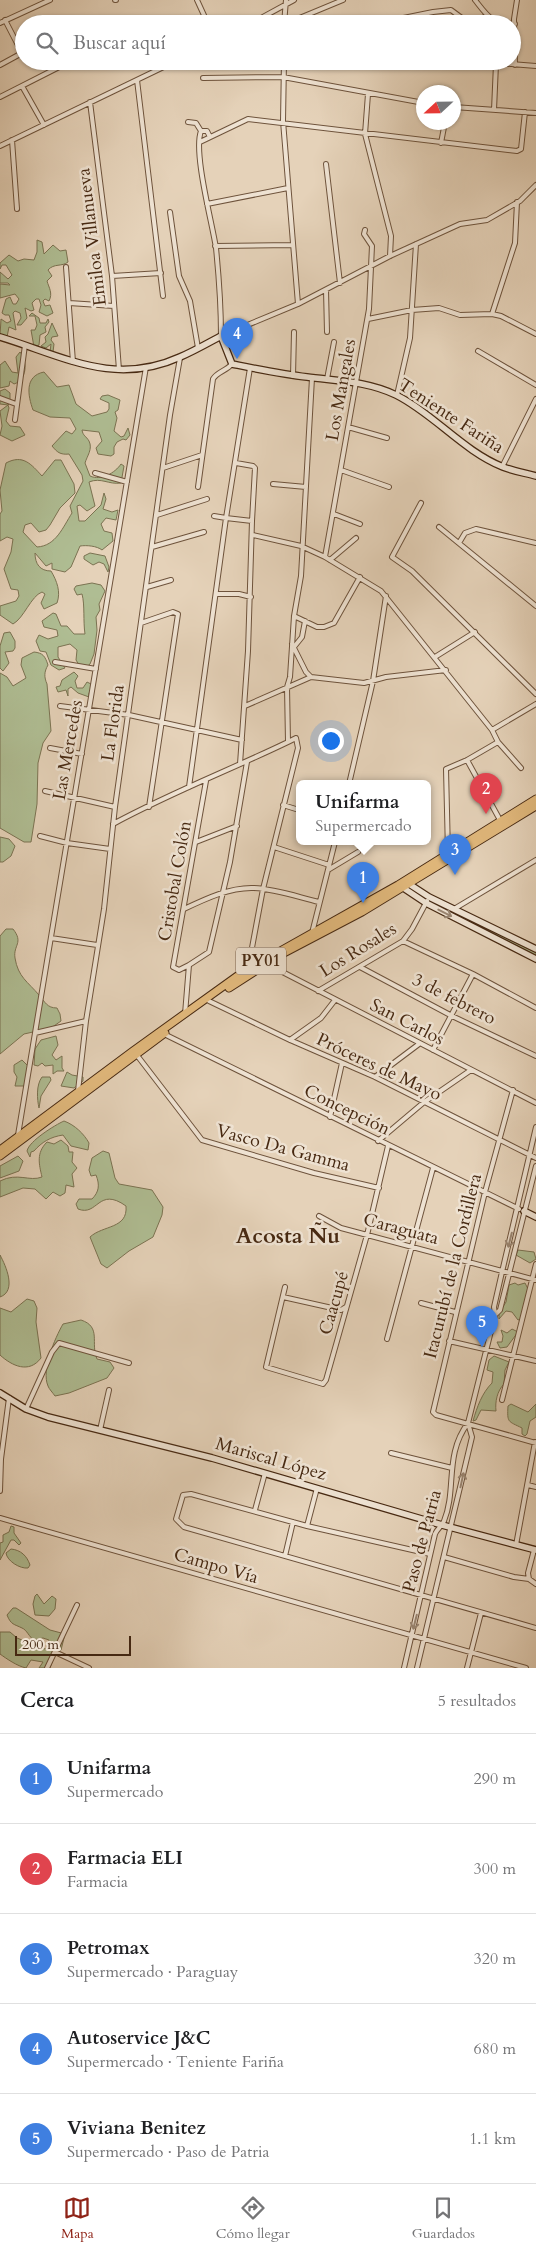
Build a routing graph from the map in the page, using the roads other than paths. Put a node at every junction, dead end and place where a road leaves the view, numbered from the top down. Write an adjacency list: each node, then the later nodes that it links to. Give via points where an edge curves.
1 (50, 0): 8 (street)
2 (197, 0): 9 (street)
3 (294, 0): 7 (street)
4 (343, 0): 11 (street)
5 (475, 0): 14 (street)
6 (518, 0): 15 (street)
7 (285, 3): 10 (street)
8 (17, 15)
9 (204, 15)
10 (265, 15)
11 (307, 15)
12 (418, 15): 13 (street, via 451,10)
13 (458, 15)
14 (487, 15)
15 (516, 15)
16 (15, 16): 17 (street)
17 (6, 20): 18 (street); 19 (street)
18 (0, 23)
19 (15, 39)
20 (15, 57): 21 (street)
21 (0, 65)
22 (521, 65): 23 (street)
23 (536, 66)
24 (53, 70): 31 (street)
25 (158, 70): 30 (street)
26 (283, 70): 28 (street)
27 (496, 70): 37 (street)
28 (283, 77): 29 (street); 32 (street); 41 (street)
29 (203, 78)
30 (137, 80): 34 (street); 65 (street)
31 (22, 86): 33 (street); 42 (street)
32 (368, 94): 35 (street); 45 (street)
33 (0, 97)
34 (90, 102): 42 (street); 66 (street, Emiloa Villanueva)
35 (416, 102)
36 (461, 108): 37 (street)
37 (494, 110): 38 (street)
38 (525, 112): 39 (street); 49 (street, via 519,150)
39 (536, 112)
40 (188, 122): 44 (street, via 196,123)
41 (283, 122): 45 (street); 46 (street, via 248,119); 53 (street)
42 (44, 125): 47 (street)
43 (443, 130): 49 (street)
44 (201, 131): 46 (street, via 207,131); 48 (street)
45 (365, 134): 49 (street); 62 (street, via 392,241)
46 (210, 137): 48 (street)
47 (12, 140): 50 (street); 56 (street)
48 (200, 142): 55 (street)
49 (441, 142)
50 (0, 146)
51 (326, 164): 67 (street)
52 (536, 185): 54 (street)
53 (288, 188): 55 (street); 60 (street)
54 (518, 202): 59 (street, via 487,220 460,224); 74 (street, via 515,242)
55 (207, 204): 61 (street)
56 (17, 209)
57 (170, 212): 83 (street, via 179,276 190,301)
58 (365, 230): 63 (street, Los Mangales, via 364,234 372,246)
59 (416, 244): 62 (street); 73 (street)
60 (292, 245): 61 (street); 71 (street)
61 (216, 246): 79 (street)
62 (390, 256): 63 (street)
63 (372, 266): 67 (street); 75 (street, Los Mangales)
64 (66, 267): 70 (street)
65 (161, 273): 66 (street); 69 (street)
66 (112, 276): 72 (street, Emiloa Villanueva)
67 (340, 284): 68 (street)
68 (326, 290): 71 (street); 77 (street)
69 (163, 296)
70 (69, 303): 72 (street); 86 (street)
71 (298, 304): 79 (street)
72 (114, 306): 90 (street, Emiloa Villanueva)
73 (412, 310): 74 (street, via 439,308 466,316); 75 (street); 96 (street, via 410,338)
74 (492, 314): 78 (street)
75 (368, 319): 94 (street, Los Mangales)
76 (294, 332): 91 (street)
77 (327, 332)
78 (536, 334)
79 (221, 336): 83 (street); 87 (street)
80 (0, 337): 82 (street)
81 (334, 342): 93 (street)
82 (25, 345): 86 (street); 99 (street)
83 (198, 348): 85 (street)
84 (478, 351): 95 (street)
85 (180, 358): 88 (street); 106 (street, La Florida)
86 (73, 362): 90 (street)
87 (232, 364): 89 (street, Teniente Fariña); 103 (street, via 213,380)
88 (146, 367): 90 (street); 110 (street, Las Mercedes)
89 (250, 368): 91 (street, Teniente Fariña); 104 (street)
90 (119, 370)
91 (293, 376): 92 (street, Teniente Fariña)
92 (312, 378): 93 (street, Teniente Fariña); 113 (street)
93 (327, 379): 94 (street, Teniente Fariña)
94 (357, 382): 96 (street, Teniente Fariña); 101 (street, Los Mangales)
95 (536, 385)
96 (397, 395): 105 (street, Teniente Fariña)
97 (0, 398): 99 (street)
98 (536, 399): 105 (street)
99 (16, 404): 100 (street)
100 (15, 420)
101 (348, 427): 102 (street); 107 (street, Los Mangales)
102 (386, 438)
103 (202, 456): 106 (street); 112 (street)
104 (236, 463): 120 (street); 121 (street, via 255,468)
105 (502, 467): 109 (street, Teniente Fariña)
106 (163, 468): 118 (street, La Florida)
107 (341, 470): 114 (street); 117 (street, Los Mangales)
108 (95, 473): 110 (street)
109 (536, 476)
110 (127, 482): 147 (street, Las Mercedes)
111 (273, 484): 113 (street)
112 (198, 487)
113 (306, 487): 129 (street)
114 (389, 487)
115 (208, 499): 118 (street)
116 (421, 503): 143 (street, via 392,557 412,571)
117 (334, 514): 122 (street); 131 (street, Los Mangales)
118 (157, 515): 130 (street, La Florida)
119 (214, 516): 120 (street)
120 (226, 518): 121 (street); 136 (street)
121 (252, 521): 125 (street)
122 (360, 524)
123 (439, 527): 128 (street)
124 (204, 532): 130 (street)
125 (253, 536): 129 (street); 138 (street)
126 (356, 538): 132 (street)
127 (536, 543): 128 (street, via 476,529 465,533)
128 (459, 544): 139 (street)
129 (301, 546): 131 (street); 140 (street, via 301,576)
130 (152, 547): 135 (street, La Florida)
131 (325, 557): 132 (street)
132 (330, 560): 133 (street)
133 (360, 577): 137 (street); 141 (street, via 334,623 320,627)
134 (171, 580): 135 (street)
135 (146, 587): 142 (street, La Florida)
136 (216, 594): 138 (street); 159 (street)
137 (386, 596): 145 (street); 150 (street)
138 (251, 597): 155 (street)
139 (536, 606)
140 (294, 616): 141 (street); 144 (street)
141 (305, 621): 144 (street, via 302,637)
142 (141, 623): 157 (street, La Florida); 158 (street, via 173,612 178,614)
143 (475, 632): 145 (street); 152 (street)
144 (293, 645): 149 (street); 151 (street)
145 (435, 657): 148 (street)
146 (54, 662): 147 (street)
147 (96, 668): 156 (street, Las Mercedes)
148 (446, 670): 150 (street); 160 (street)
149 (311, 677): 150 (street, via 364,683); 151 (street)
150 (373, 680): 170 (street)
151 (287, 687): 155 (street); 162 (street)
152 (536, 694)
153 (536, 704): 160 (street)
154 (60, 706): 156 (street)
155 (245, 706): 161 (street)
156 (89, 711): 157 (street); 165 (street, Las Mercedes)
157 (129, 715): 158 (street); 178 (street, La Florida)
158 (162, 722): 159 (street); 179 (street)
159 (197, 730): 161 (street); 172 (street)
160 (492, 730): 163 (street)
161 (242, 740): 168 (street)
162 (288, 742): 167 (street); 176 (street, via 296,738 298,743)
163 (498, 742): 166 (street); 169 (street)
164 (50, 748): 165 (street)
165 (82, 754): 174 (street, Las Mercedes)
166 (467, 760): 181 (street); 191 (street, via 446,769)
167 (247, 762): 168 (street); 183 (street)
168 (240, 764): 171 (street)
169 (521, 768)
170 (350, 780)
171 (206, 781): 172 (street); 185 (street, Cristobal Colón)
172 (189, 787): 179 (street)
173 (45, 791): 174 (street)
174 (74, 799): 178 (street); 186 (street, Las Mercedes)
175 (536, 799): 181 (highway, PY01)
176 (283, 805): 180 (street); 188 (street)
177 (536, 806): 195 (highway, PY01)
178 (115, 807): 182 (street, La Florida)
179 (149, 807): 182 (street)
180 (296, 809)
181 (500, 820): 191 (highway, PY01)
182 (113, 824): 189 (street, La Florida)
183 (237, 826): 185 (street); 197 (street)
184 (40, 836): 186 (street)
185 (196, 842): 201 (street, Cristobal Colón)
186 (67, 844): 189 (street); 204 (street, Las Mercedes)
187 (334, 845): 193 (street)
188 (274, 847): 193 (street); 196 (street)
189 (110, 849): 206 (street, La Florida)
190 (358, 852): 194 (street)
191 (448, 853): 195 (highway, PY01)
192 (536, 860): 202 (street)
193 (329, 865): 194 (street)
194 (328, 870): 199 (street)
195 (405, 884): 198 (street); 200 (street); 203 (highway, PY01); 209 (highway, PY01)
196 (263, 888): 197 (street); 199 (street); 212 (street)
197 (223, 893): 201 (street); 210 (street, via 209,952)
198 (429, 897): 200 (street, Los Rosales); 202 (street)
199 (319, 902): 203 (street)
200 (426, 903): 205 (street, Los Rosales); 208 (street, one-way to 208)
201 (184, 909): 210 (street, Cristobal Colón, via 174,967 179,970)
202 (454, 909): 207 (street)
203 (312, 932): 212 (highway, PY01)
204 (51, 938): 206 (street); 221 (street, Las Mercedes)
205 (403, 941): 211 (street, Los Rosales); 213 (street)
206 (98, 945): 220 (street, La Florida)
207 (536, 949)
208 (536, 958)
209 (266, 964): 214 (street, San Carlos); 216 (highway, PY01)
210 (189, 965): 218 (street)
211 (360, 967): 214 (street, Los Rosales); 219 (street, 3 de febrero)
212 (248, 968): 218 (highway, PY01)
213 (473, 974): 217 (street); 219 (street)
214 (318, 991): 215 (street, San Carlos)
215 (335, 1000): 223 (street, via 321,1018); 224 (street, San Carlos)
216 (210, 1001): 222 (highway, PY01); 223 (street, Próceres de Mayo)
217 (536, 1008)
218 (185, 1014): 226 (highway, PY01)
219 (452, 1016): 225 (street); 227 (street, 3 de febrero)
220 (86, 1021): 221 (street); 234 (street, La Florida)
221 (36, 1033): 239 (street, Las Mercedes)
222 (164, 1034): 226 (highway, PY01); 237 (street, Concepción)
223 (290, 1040): 228 (street, Próceres de Mayo)
224 (419, 1044): 225 (street, San Carlos); 232 (street)
225 (433, 1050): 229 (street, San Carlos)
226 (135, 1052): 234 (highway, PY01); 245 (highway, PY01); 249 (street, Vasco Da Gamma, via 202,1140 314,1173)
227 (536, 1056)
228 (342, 1063): 232 (street, Próceres de Mayo); 237 (street)
229 (464, 1066): 230 (street, San Carlos); 231 (street)
230 (471, 1070): 231 (street); 233 (street, San Carlos)
231 (462, 1076): 235 (street)
232 (375, 1078): 235 (street, Próceres de Mayo)
233 (513, 1090): 236 (street, San Carlos); 240 (street, Itacurubí de la Cordillera)
234 (78, 1092): 239 (highway, PY01)
235 (423, 1103): 240 (street, Próceres de Mayo); 241 (street)
236 (536, 1103)
237 (330, 1117): 241 (street, Concepción)
238 (536, 1127): 244 (street, Paso de Patria)
239 (17, 1137): 243 (highway, PY01)
240 (500, 1140): 244 (street, Próceres de Mayo); 250 (street, Itacurubí de la Cordillera)
241 (378, 1141): 242 (street, Concepción)
242 (388, 1146): 248 (street, Concepción); 249 (street, Caacupé)
243 (0, 1150)
244 (531, 1155): 246 (street, Próceres de Mayo); 251 (street, Paso de Patria)
245 (0, 1156)
246 (536, 1158)
247 (536, 1166): 251 (street, Paso de Patria)
248 (433, 1168): 250 (street, Concepción); 255 (street)
249 (379, 1188): 254 (street, Caacupé)
250 (485, 1192): 251 (street, Concepción); 256 (street, Itacurubí de la Cordillera)
251 (521, 1210): 253 (street); 258 (street, Paso de Patria, one-way to 258); 259 (street, Paso de Patria)
252 (319, 1216): 254 (street, Caraguata, via 341,1228)
253 (536, 1217)
254 (367, 1235): 255 (street, Caraguata); 264 (street, Caacupé)
255 (413, 1247): 256 (street, Caraguata); 267 (street)
256 (468, 1261): 258 (street, Caraguata); 265 (street, Itacurubí de la Cordillera)
257 (536, 1264): 260 (street)
258 (502, 1272): 259 (street, Caraguata); 266 (street, Paso de Patria)
259 (509, 1274): 260 (street, Caraguata); 266 (street, Paso de Patria, via 500,1310)
260 (534, 1280): 270 (street)
261 (285, 1287): 262 (street)
262 (283, 1297): 264 (street, via 341,1310); 264 (street, Caacupé, via 266,1367 323,1384)
263 (422, 1303): 265 (street)
264 (348, 1306)
265 (456, 1312): 268 (street, Itacurubí de la Cordillera)
266 (495, 1316): 269 (street, Paso de Patria)
267 (387, 1339)
268 (449, 1341): 269 (street); 280 (street, Itacurubí de la Cordillera, via 433,1414)
269 (486, 1349): 270 (street); 280 (street, Paso de Patria)
270 (514, 1355): 271 (street); 276 (street)
271 (536, 1361)
272 (129, 1363): 277 (street, via 59,1343)
273 (109, 1390): 281 (street)
274 (0, 1393): 275 (street, Mariscal López)
275 (9, 1398): 277 (street, Mariscal López); 278 (street)
276 (502, 1400)
277 (26, 1409): 281 (street, Mariscal López)
278 (6, 1418): 279 (street); 282 (street)
279 (0, 1420)
280 (468, 1423): 283 (street); 286 (street, Paso de Patria, via 461,1433); 297 (street, Paso de Patria, one-way to 280, via 472,1437)
281 (100, 1430): 287 (street, Mariscal López)
282 (2, 1438): 285 (street)
283 (536, 1442): 288 (street)
284 (391, 1453): 286 (street)
285 (0, 1459): 291 (street)
286 (452, 1468): 295 (street, Paso de Patria)
287 (266, 1473): 290 (street, Mariscal López); 292 (street)
288 (528, 1485): 289 (street); 298 (street)
289 (536, 1487)
290 (317, 1488): 295 (street, Mariscal López); 296 (street)
291 (0, 1491)
292 (255, 1510): 294 (street); 301 (street, via 186,1493 176,1519 184,1527)
293 (0, 1518): 312 (street, Campo Vía)
294 (293, 1522): 296 (street); 301 (street)
295 (442, 1525): 297 (street, Mariscal López); 300 (street, Paso de Patria, via 435,1534)
296 (307, 1526): 300 (street)
297 (452, 1528): 298 (street, Mariscal López); 302 (street, Paso de Patria)
298 (516, 1545): 299 (street, Mariscal López)
299 (535, 1550): 303 (street)
300 (430, 1554): 307 (street, Paso de Patria)
301 (285, 1556): 307 (street)
302 (444, 1557): 304 (street); 308 (street, Paso de Patria)
303 (528, 1573): 304 (street); 305 (street)
304 (522, 1578): 305 (street)
305 (529, 1579): 306 (street)
306 (536, 1584)
307 (422, 1595): 308 (street); 312 (street, Paso de Patria, one-way to 312)
308 (434, 1599): 310 (street); 313 (street, Paso de Patria)
309 (77, 1605): 314 (street)
310 (481, 1613): 311 (street); 315 (street)
311 (536, 1628)
312 (412, 1636): 313 (street, Campo Vía); 319 (street, Paso de Patria)
313 (424, 1640): 315 (street, Campo Vía); 320 (street, Paso de Patria)
314 (55, 1652): 317 (street); 318 (street)
315 (471, 1652): 316 (street, Campo Vía); 321 (street)
316 (513, 1666): 322 (street, Campo Vía)
317 (47, 1668)
318 (89, 1668)
319 (404, 1668)
320 (417, 1668)
321 (467, 1668)
322 (526, 1668)

